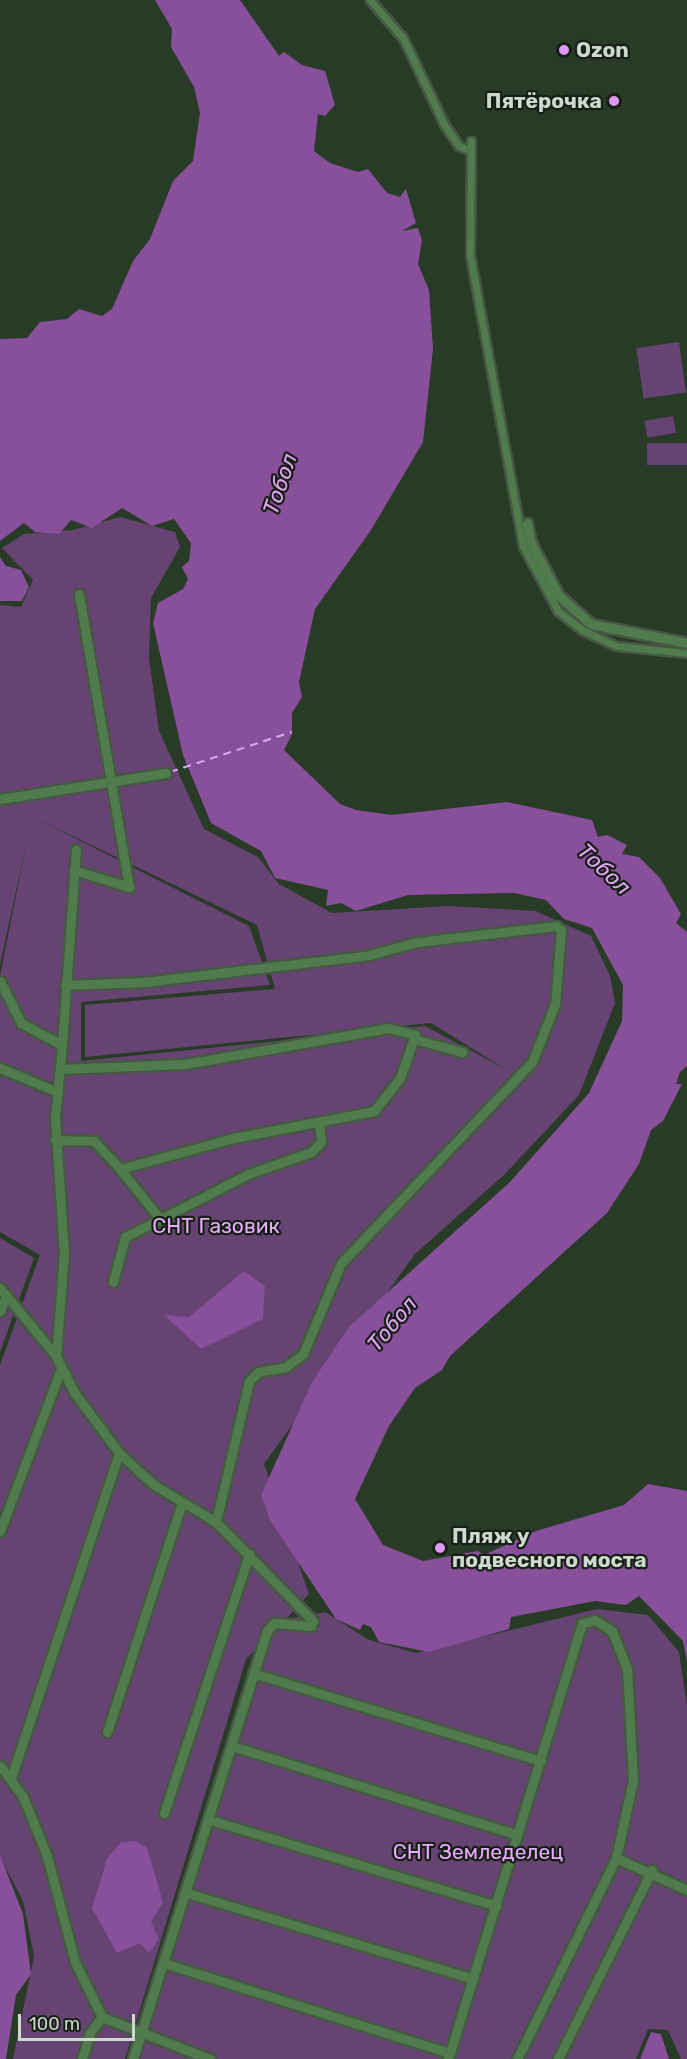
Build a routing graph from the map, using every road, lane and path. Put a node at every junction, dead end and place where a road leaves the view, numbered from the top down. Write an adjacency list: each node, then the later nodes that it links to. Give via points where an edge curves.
1 (370, 0): 3 (street, via 403,38 444,124 459,146)
2 (471, 141): 3 (street)
3 (467, 149): 7 (street, via 477,307 523,546 558,611 582,630 617,646)
4 (528, 523): 6 (street, via 531,543 559,596 591,624)
5 (79, 594): 9 (street)
6 (687, 643)
7 (687, 652)
8 (166, 773): 9 (street)
9 (111, 780): 10 (street); 12 (street, via 129,887)
10 (0, 799)
11 (76, 850): 12 (street)
12 (74, 870): 14 (street)
13 (0, 981): 16 (street, via 21,1023)
14 (65, 985): 16 (street); 32 (street, via 144,982 369,955 417,942 556,926 561,930 554,1012 532,1062 341,1263 303,1354 286,1367 258,1372 249,1381)
15 (414, 1040): 17 (street); 19 (street, via 413,1032 389,1028 185,1064); 21 (street, via 400,1078 374,1111)
16 (62, 1045): 19 (street)
17 (462, 1052)
18 (0, 1068): 20 (street)
19 (60, 1069): 20 (street)
20 (58, 1092): 22 (street)
21 (319, 1124): 23 (street, via 233,1138); 24 (street, via 321,1142 311,1152 248,1174)
22 (55, 1140): 23 (street, via 94,1142); 28 (street, via 63,1253)
23 (120, 1169): 24 (street)
24 (160, 1219): 25 (street, via 123,1240)
25 (113, 1282)
26 (3, 1292): 27 (street); 28 (street)
27 (0, 1311)
28 (56, 1356): 29 (street)
29 (61, 1369): 30 (street); 33 (street)
30 (119, 1453): 31 (street); 40 (street)
31 (182, 1502): 32 (street); 36 (street)
32 (216, 1522): 34 (street)
33 (0, 1531)
34 (249, 1554): 35 (street, via 313,1621 311,1626 274,1623); 41 (street)
35 (253, 1673): 37 (street); 38 (street)
36 (107, 1732)
37 (232, 1746): 42 (street); 43 (street)
38 (541, 1761): 43 (street); 44 (street, via 582,1623 601,1622 623,1653 632,1726 633,1780)
39 (0, 1766): 40 (street)
40 (11, 1778): 51 (street, via 47,1856 75,1962)
41 (164, 1814)
42 (210, 1820): 47 (street); 48 (street)
43 (518, 1834): 48 (street)
44 (616, 1858): 45 (street); 57 (street)
45 (652, 1870): 46 (street); 58 (street)
46 (687, 1890)
47 (187, 1893): 49 (street); 50 (street)
48 (496, 1906): 50 (street)
49 (166, 1964): 52 (street); 53 (street)
50 (473, 1979): 53 (street)
51 (102, 2017): 52 (street); 54 (street, via 90,2033)
52 (141, 2036): 55 (street); 56 (street)
53 (449, 2056)
54 (82, 2059)
55 (133, 2059)
56 (210, 2059)
57 (517, 2059)
58 (558, 2059)

